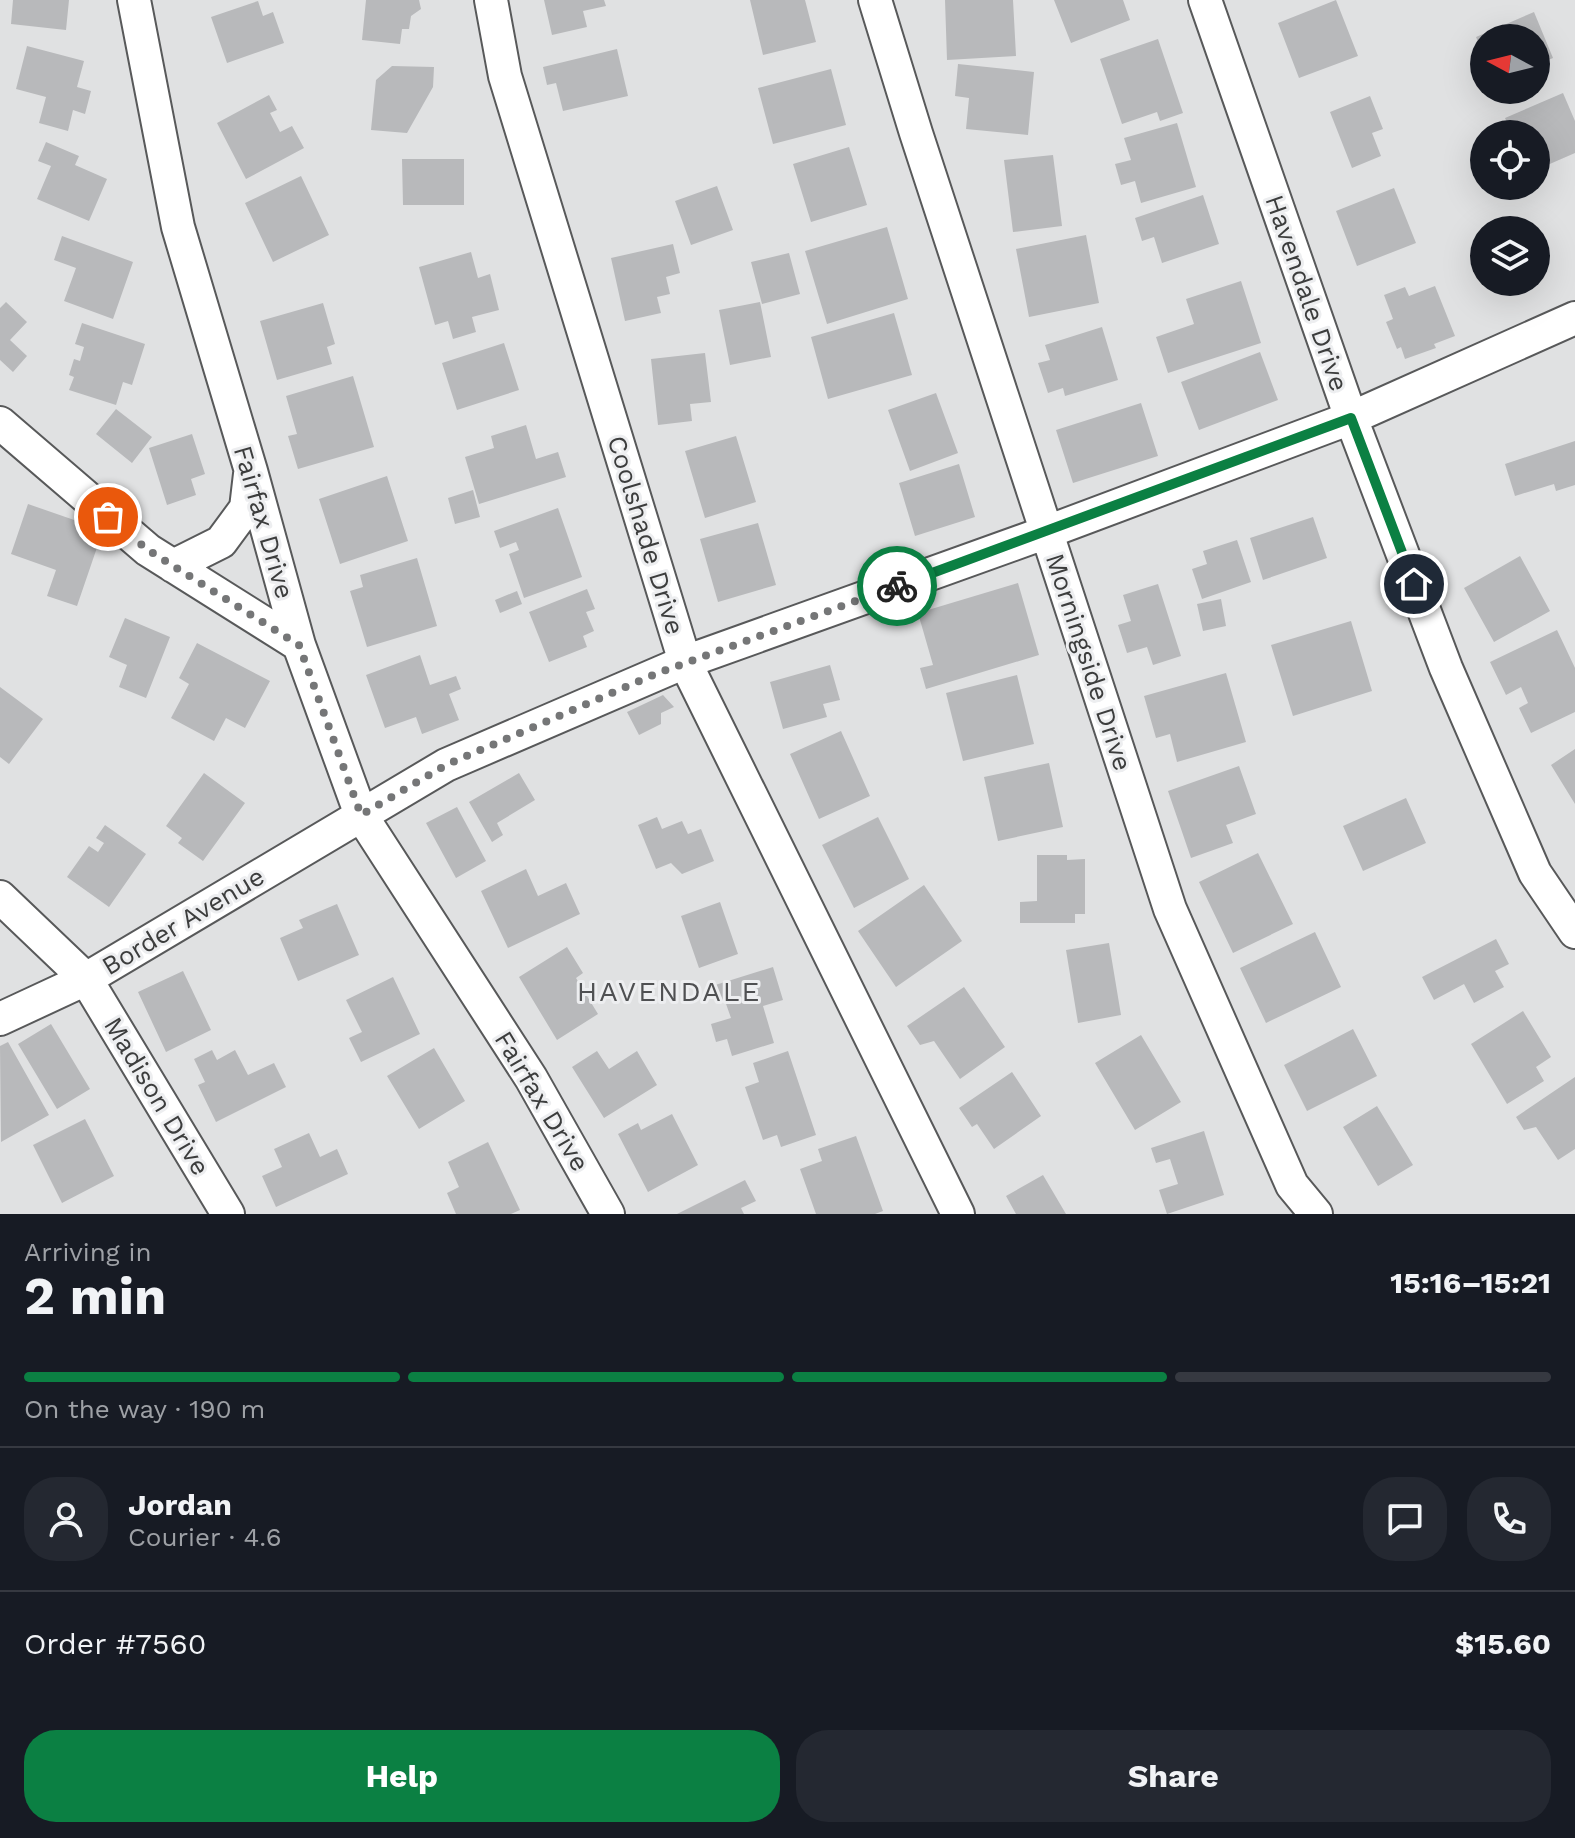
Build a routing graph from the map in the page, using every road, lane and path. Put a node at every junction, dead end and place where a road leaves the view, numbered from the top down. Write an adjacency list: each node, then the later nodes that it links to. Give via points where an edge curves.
1 (134, 0): 8 (street, Fairfax Drive, via 178,227)
2 (491, 0): 12 (street, Coolshade Drive, via 505,76)
3 (875, 0): 9 (street, Morningside Drive)
4 (1205, 0): 6 (street, Havendale Drive)
5 (1575, 318): 6 (street, Border Avenue)
6 (1351, 418): 9 (street, Border Avenue); 15 (street, Havendale Drive, via 1446,668 1535,873)
7 (0, 423): 10 (street)
8 (251, 471): 10 (street, via 246,508 221,542); 11 (street, Fairfax Drive)
9 (1047, 532): 12 (street, Border Avenue); 21 (street, Morningside Drive, via 1170,909 1292,1185)
10 (173, 566): 11 (street)
11 (299, 645): 13 (street, Fairfax Drive)
12 (685, 662): 13 (street, Border Avenue, via 446,765); 20 (street, Coolshade Drive)
13 (361, 815): 16 (street, Border Avenue); 19 (street, Fairfax Drive, via 531,1078)
14 (0, 897): 16 (street, Madison Drive)
15 (1575, 932)
16 (86, 979): 17 (street, Border Avenue); 18 (street, Madison Drive)
17 (0, 1019)
18 (228, 1214)
19 (608, 1214)
20 (958, 1214)
21 (1316, 1214)

